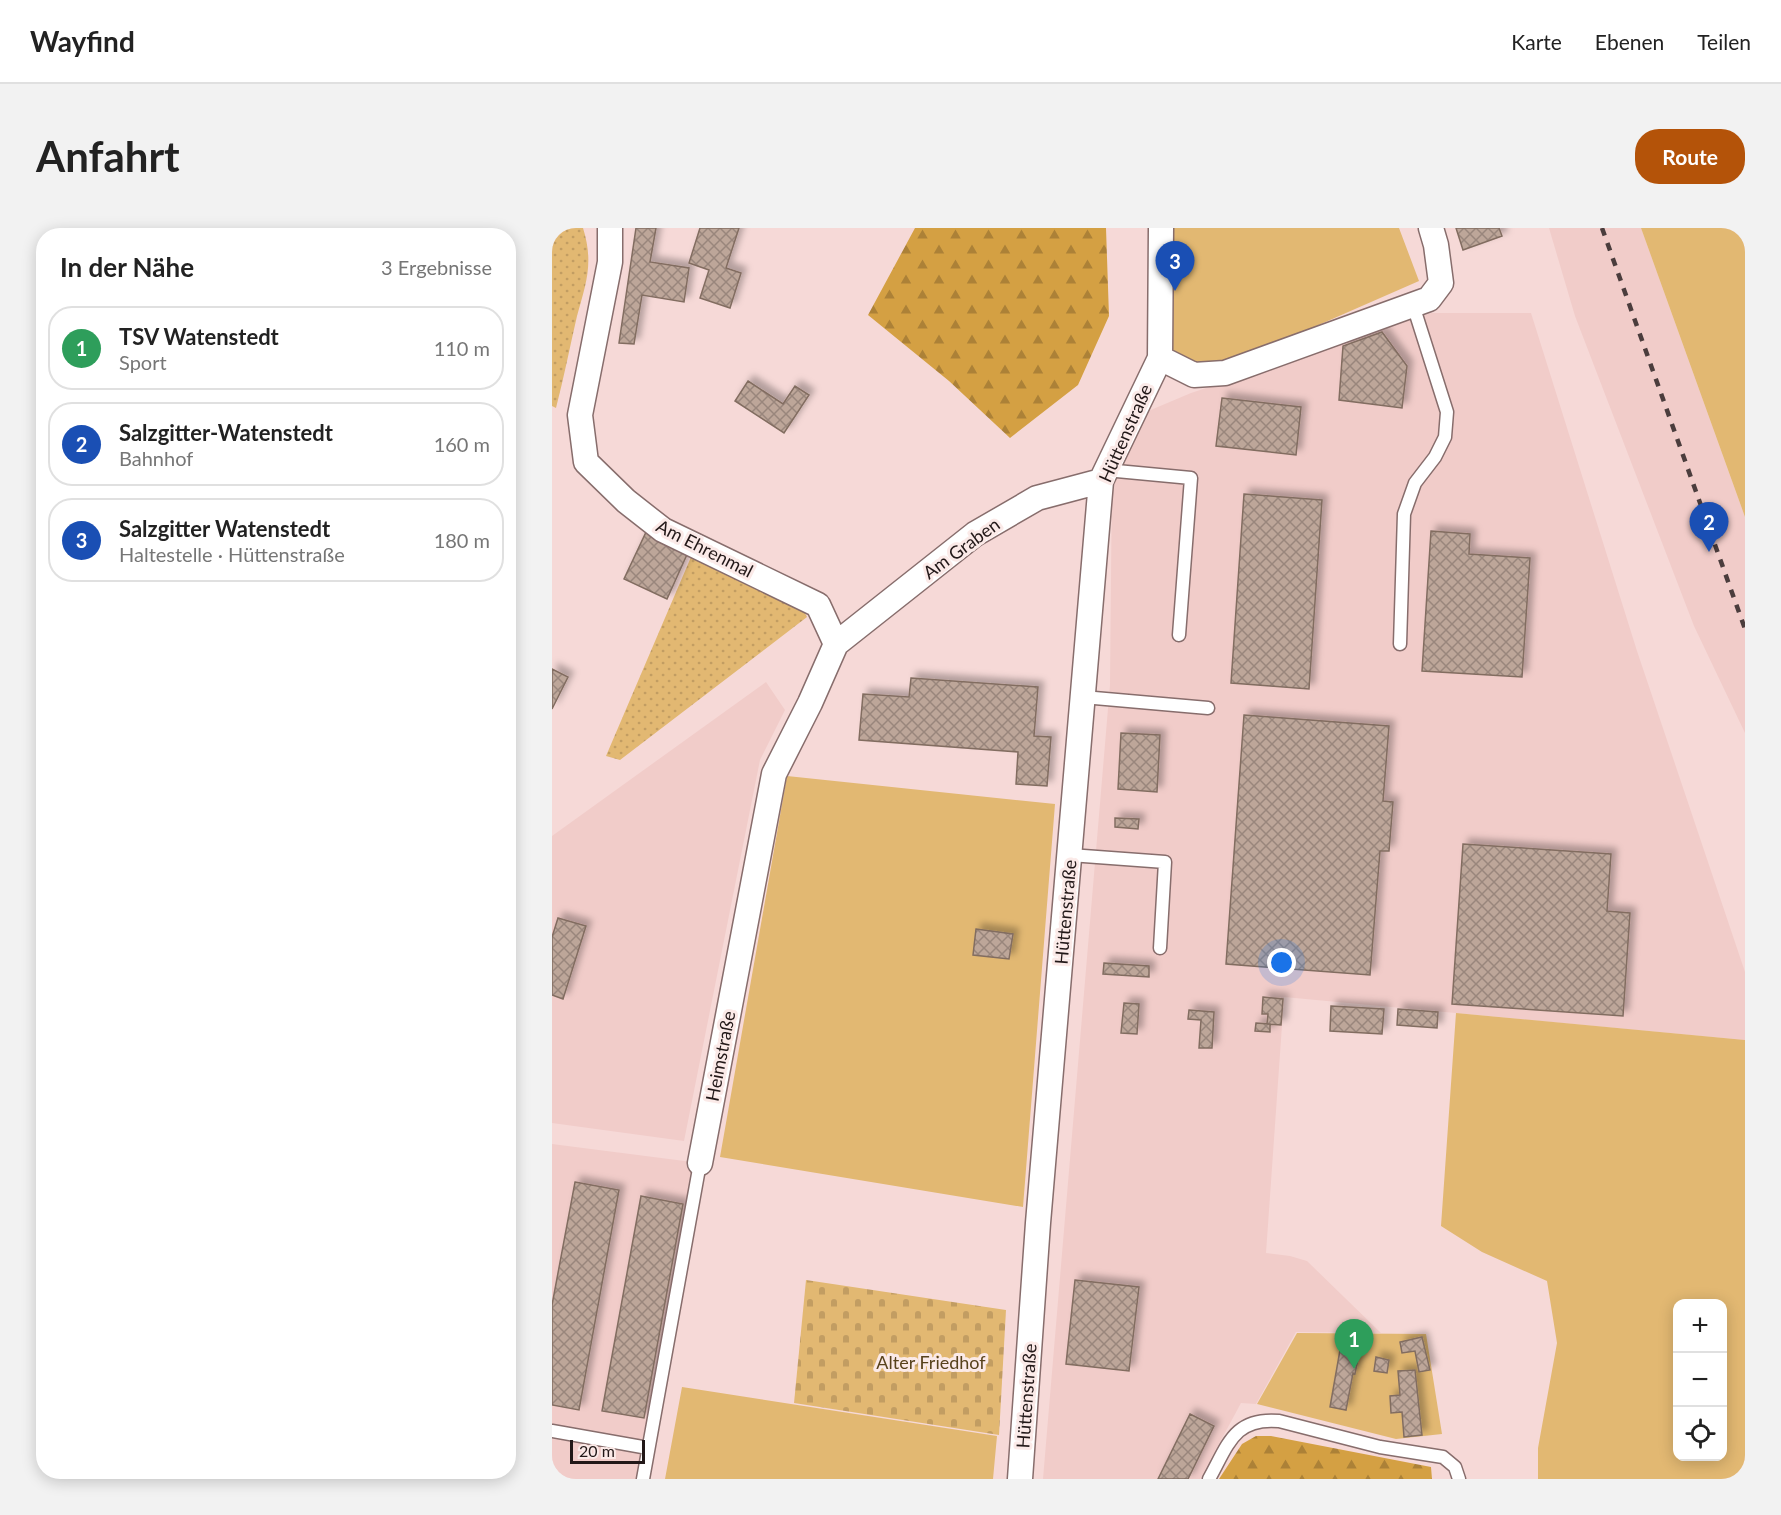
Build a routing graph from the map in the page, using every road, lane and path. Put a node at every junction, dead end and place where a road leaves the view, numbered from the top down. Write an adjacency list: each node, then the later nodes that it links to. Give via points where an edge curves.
1 (610, 228): 8 (street, Am Ehrenmal, via 610,262 580,415 586,462 663,530 818,604)
2 (1161, 228): 5 (street, Hüttenstraße)
3 (1431, 228): 4 (street, via 1441,283 1429,299)
4 (1413, 305): 5 (street, via 1225,373 1194,375); 9 (lane, via 1447,412 1446,436 1415,483 1404,514)
5 (1160, 358): 6 (street, Hüttenstraße)
6 (1103, 476): 7 (lane, via 1191,478); 8 (street, Am Graben, via 1037,498 975,534); 10 (street, Hüttenstraße)
7 (1179, 635)
8 (836, 644): 14 (street, Heimstraße, via 774,774)
9 (1400, 644)
10 (1083, 697): 11 (lane); 12 (street, Hüttenstraße)
11 (1208, 708)
12 (1070, 855): 13 (lane, via 1165,862); 18 (street, Hüttenstraße)
13 (1161, 948)
14 (700, 1163): 16 (lane, Heimstraße)
15 (552, 1431): 16 (lane)
16 (648, 1448): 17 (lane, Heimstraße)
17 (643, 1479)
18 (1020, 1479)
19 (1209, 1479): 20 (lane, via 1237,1432 1248,1424 1268,1420 1380,1447 1443,1457 1455,1467)
20 (1459, 1479)

